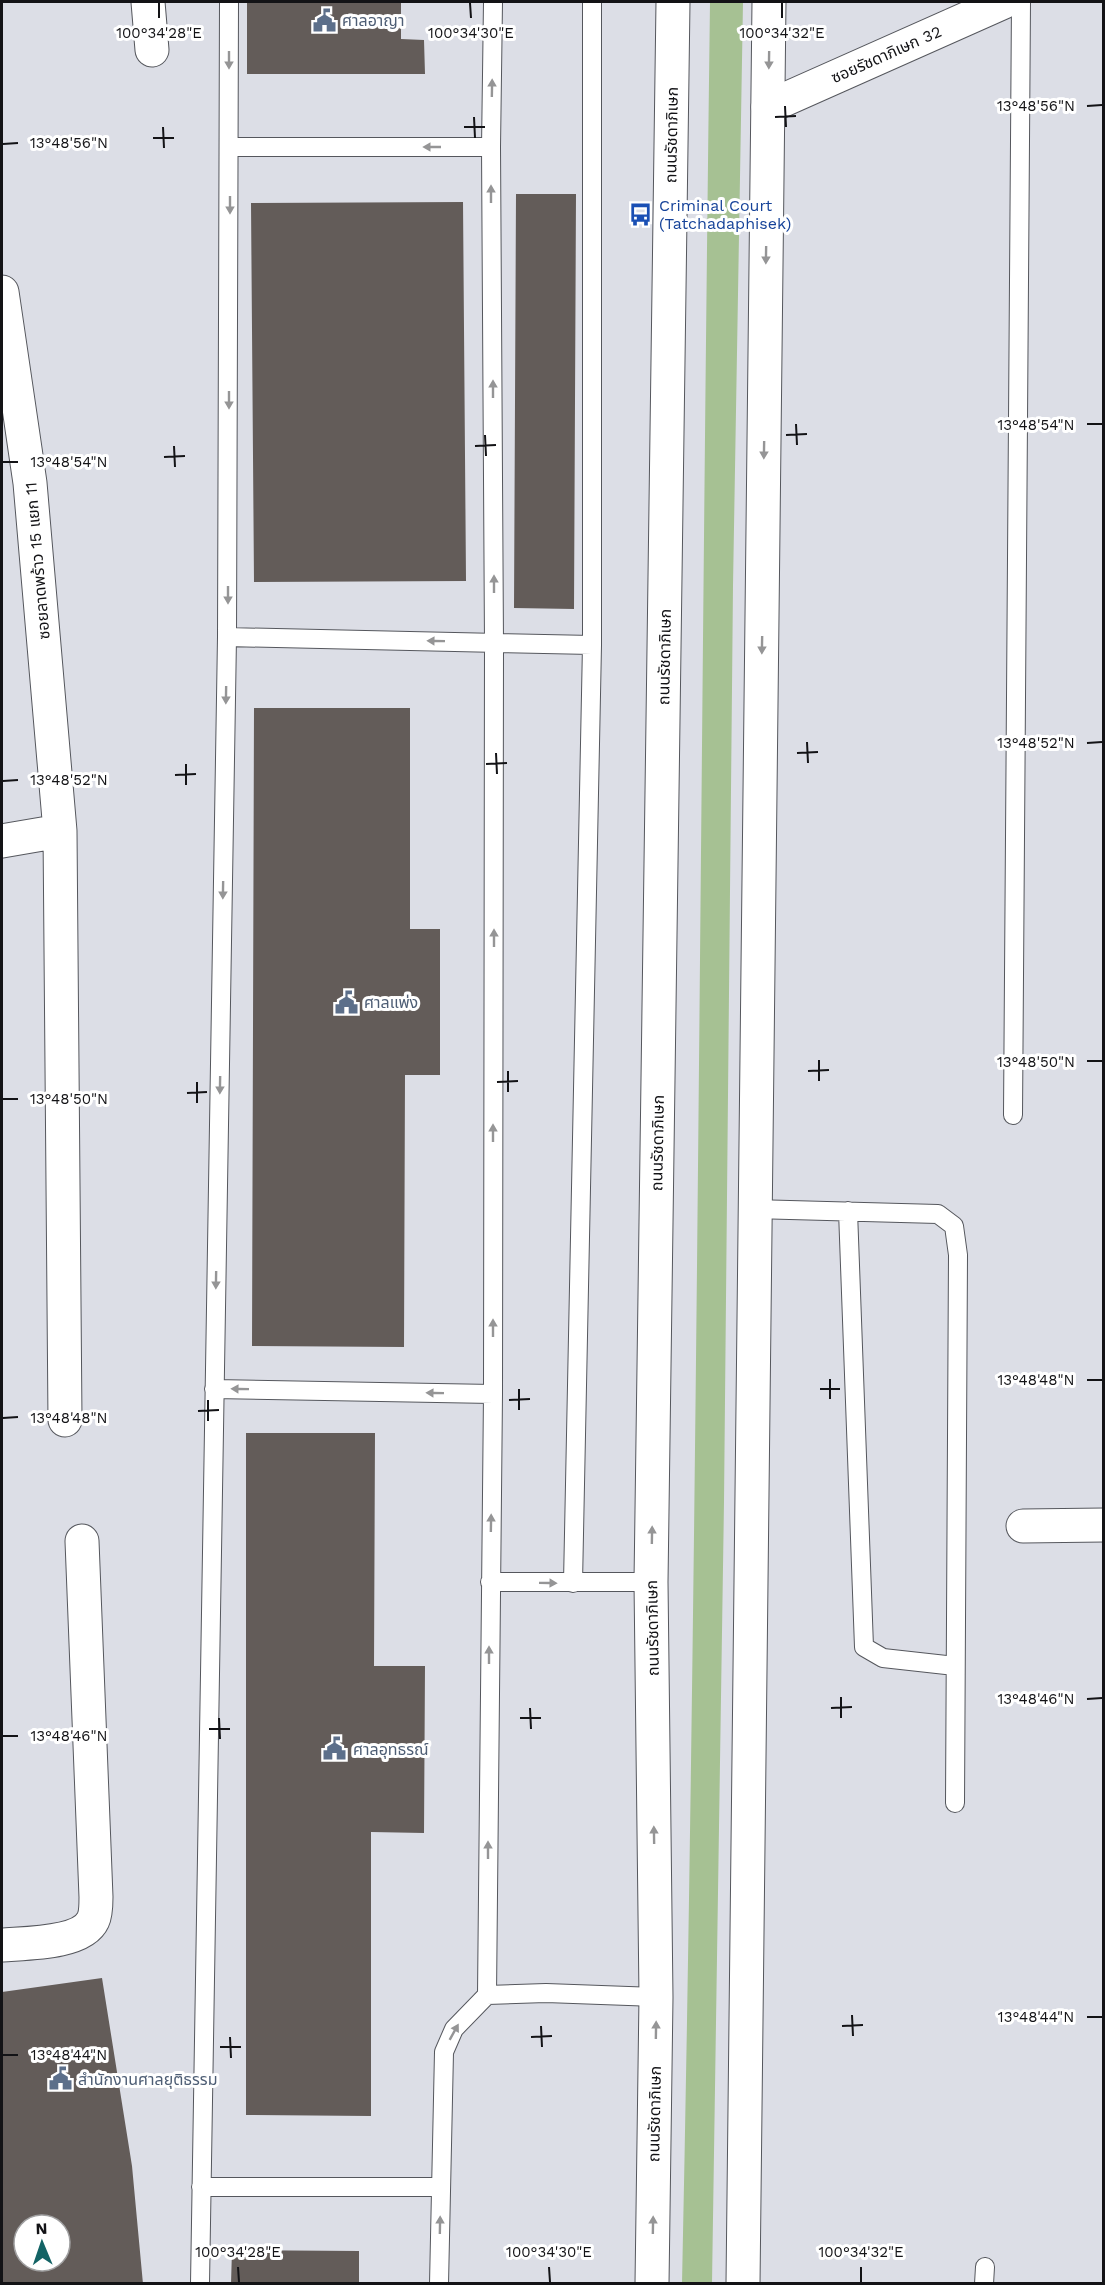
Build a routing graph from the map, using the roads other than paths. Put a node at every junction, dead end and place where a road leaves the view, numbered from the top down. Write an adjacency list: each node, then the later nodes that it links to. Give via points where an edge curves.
1 (148, 2): 9 (main road)
2 (229, 2): 11 (lane, one-way to 11)
3 (493, 2): 12 (lane, one-way to 3)
4 (592, 2): 16 (lane)
5 (673, 2): 29 (main road, ถนนรัชดาภิเษก, one-way to 5)
6 (769, 2): 10 (main road, one-way to 10)
7 (1004, 2): 10 (main road, ซอยรัชดาภิเษก 32)
8 (1021, 2): 19 (lane)
9 (152, 50)
10 (768, 107): 20 (main road, one-way to 20)
11 (230, 147): 12 (lane, one-way to 11); 14 (lane, one-way to 14)
12 (491, 147): 15 (lane, one-way to 12)
13 (2, 292): 17 (main road, ซอยลาดพร้าว 15 แยก 11, via 30,483)
14 (227, 637): 15 (lane, one-way to 14); 22 (lane, one-way to 22)
15 (494, 643): 16 (lane); 23 (lane, one-way to 15)
16 (592, 645): 30 (lane)
17 (60, 831): 18 (main road); 24 (main road, ซอยลาดพร้าว 15 แยก 11)
18 (2, 841)
19 (1013, 1115)
20 (755, 1209): 21 (lane); 41 (main road)
21 (848, 1211): 31 (lane, via 864,1647 883,1658); 31 (lane, via 938,1214 954,1226 958,1255)
22 (214, 1389): 23 (lane, one-way to 22); 36 (lane)
23 (493, 1394): 28 (lane, one-way to 23)
24 (65, 1420)
25 (1104, 1525): 26 (main road)
26 (1023, 1526)
27 (82, 1542): 33 (main road, via 94,1919 86,1930 65,1938)
28 (490, 1582): 30 (lane, one-way to 30); 34 (lane, one-way to 28)
29 (651, 1582): 30 (lane); 35 (main road, ถนนรัชดาภิเษก, one-way to 29)
30 (573, 1583)
31 (955, 1666): 32 (lane)
32 (955, 1803)
33 (2, 1945)
34 (487, 1995): 35 (lane); 37 (lane, one-way to 34, via 444,2052 454,2028)
35 (656, 1997): 40 (main road, ถนนรัชดาภิเษก, one-way to 35)
36 (201, 2187): 37 (lane); 38 (lane)
37 (441, 2187): 39 (lane, one-way to 37)
38 (200, 2283)
39 (439, 2283)
40 (652, 2283)
41 (743, 2283)

